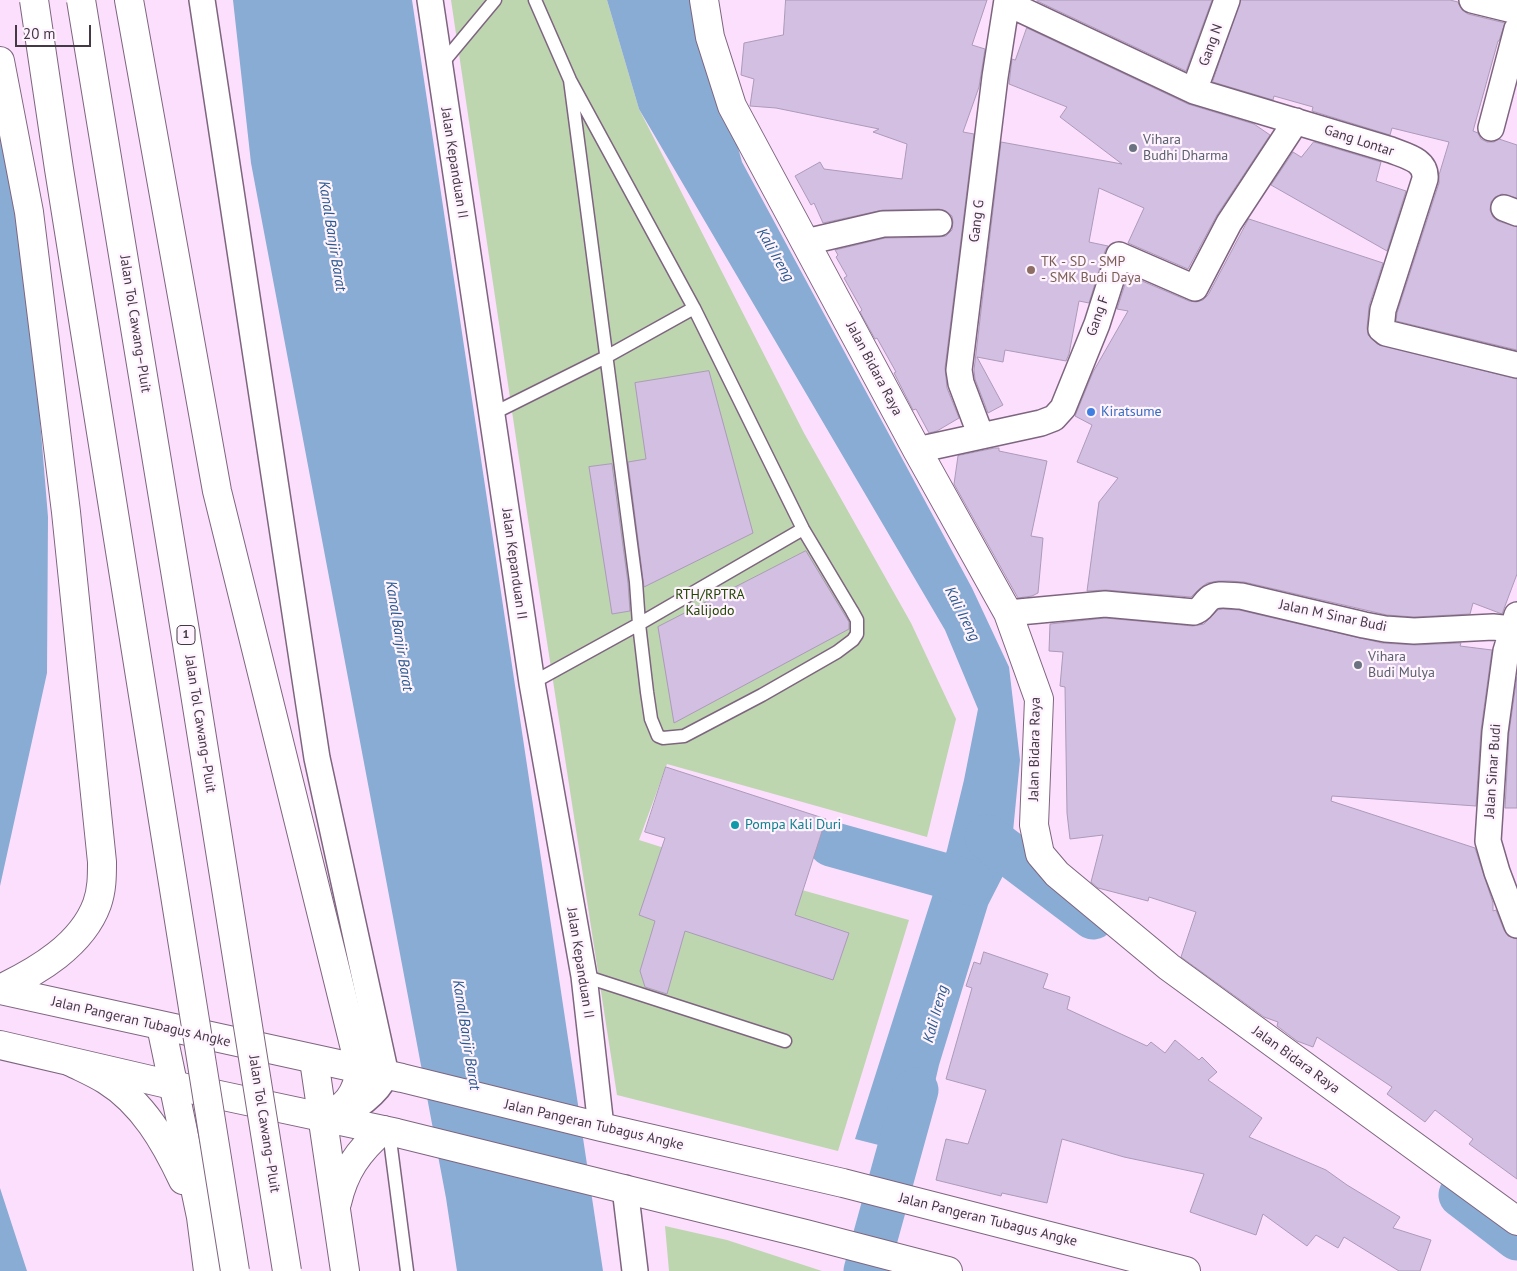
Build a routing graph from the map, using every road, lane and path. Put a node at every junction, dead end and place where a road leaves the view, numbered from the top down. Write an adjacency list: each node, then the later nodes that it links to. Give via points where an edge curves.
1 (34, 0): 53 (main road, bridge)
2 (81, 0): 54 (main road, Jalan Tol Cawang–Pluit / 1, bridge)
3 (129, 0): 41 (main road, via 217,491)
4 (202, 0): 42 (street, via 317,758)
5 (430, 0): 15 (street, Jalan Kepanduan II)
6 (495, 0): 15 (lane)
7 (535, 0): 16 (lane)
8 (704, 0): 21 (main road, Jalan Bidara Raya, via 710,37 732,106)
9 (1227, 0): 17 (street, Gang N)
10 (1472, 0): 12 (street)
11 (1007, 1): 17 (street, Gang Lontar); 26 (street, Gang G, via 959,370)
12 (1517, 11)
13 (1517, 29): 19 (street)
14 (0, 61): 35 (main road, via 29,212 66,512 102,862 100,890 85,926 48,962)
15 (440, 66): 25 (street, Jalan Kepanduan II)
16 (570, 80): 22 (lane); 23 (lane)
17 (1194, 90): 18 (street, Gang Lontar)
18 (1296, 121): 24 (street, Gang Lontar, via 1391,150 1424,167 1424,187 1383,310 1380,326 1383,332); 26 (street, Gang F, via 1229,223 1195,288 1119,255 1097,324 1063,408 1054,418)
19 (1492, 128)
20 (939, 223): 21 (street, via 883,224)
21 (806, 242): 27 (main road, Jalan Bidara Raya)
22 (694, 308): 23 (lane); 28 (lane)
23 (606, 357): 25 (lane); 30 (lane)
24 (1517, 366)
25 (492, 414): 32 (street, Jalan Kepanduan II)
26 (981, 436): 27 (street, Gang F)
27 (917, 450): 29 (main road, Jalan Bidara Raya)
28 (803, 529): 30 (lane); 30 (lane, via 857,620 857,634 837,652 684,736 663,738 658,736 651,719)
29 (1008, 613): 31 (street, Jalan M Sinar Budi, via 1105,604 1190,612 1199,611 1217,595 1241,596 1385,629 1414,631 1493,627); 50 (main road, Jalan Bidara Raya, via 1039,699 1034,825 1040,854 1051,868 1169,967)
30 (639, 624): 32 (lane)
31 (1513, 638): 33 (street, Jalan Sinar Budi, via 1495,732 1488,841 1496,872)
32 (532, 684): 34 (street, Jalan Kepanduan II)
33 (1517, 925)
34 (584, 976): 37 (lane); 45 (street, Jalan Kepanduan II)
35 (0, 989): 36 (main road, Jalan Pangeran Tubagus Angke)
36 (161, 1026): 39 (main road, Jalan Pangeran Tubagus Angke); 43 (main road)
37 (785, 1041)
38 (0, 1045): 40 (main road)
39 (314, 1060): 41 (main road, Jalan Pangeran Tubagus Angke); 44 (main road)
40 (71, 1062): 43 (main road); 49 (main road, via 116,1087 144,1114 170,1153)
41 (360, 1069): 42 (main road, Jalan Pangeran Tubagus Angke); 44 (main road, via 356,1086 346,1103 339,1111)
42 (394, 1076): 44 (street, via 382,1082 354,1108 338,1116); 45 (main road, Jalan Pangeran Tubagus Angke)
43 (172, 1085): 44 (main road); 49 (main road)
44 (322, 1117): 46 (main road); 48 (main road)
45 (598, 1126): 59 (main road, Jalan Pangeran Tubagus Angke, via 843,1183)
46 (390, 1132): 47 (main road); 48 (main road, via 363,1148 351,1164); 56 (lane)
47 (615, 1186): 51 (main road, via 830,1240); 57 (street)
48 (336, 1211): 55 (main road)
49 (201, 1217): 52 (main road)
50 (1517, 1221)
51 (900, 1262): 58 (main road)
52 (208, 1271)
53 (235, 1271)
54 (287, 1271)
55 (345, 1271)
56 (407, 1271)
57 (635, 1271)
58 (948, 1271)
59 (1186, 1271)

